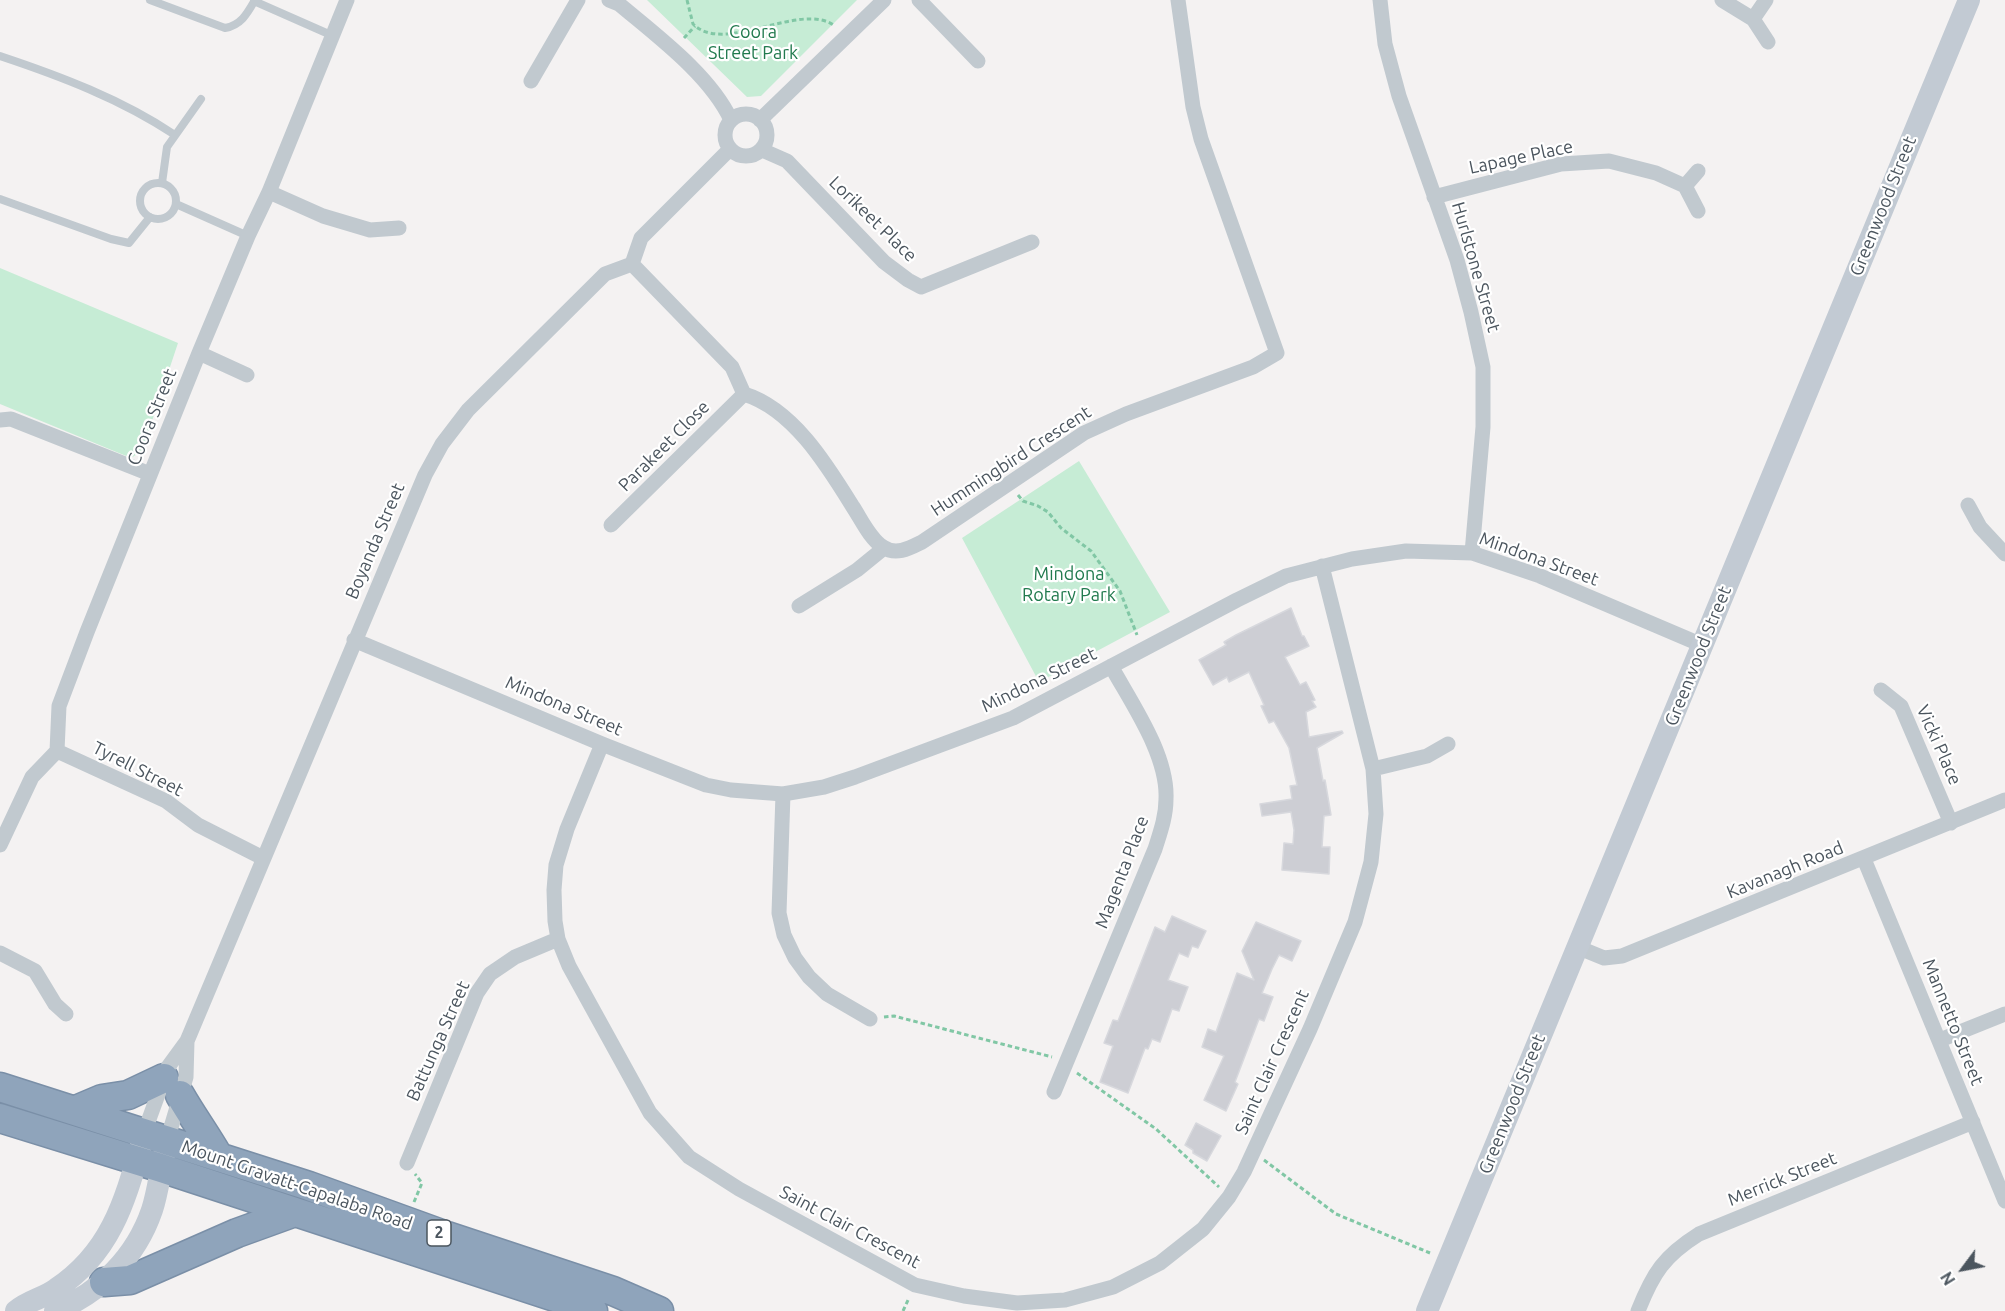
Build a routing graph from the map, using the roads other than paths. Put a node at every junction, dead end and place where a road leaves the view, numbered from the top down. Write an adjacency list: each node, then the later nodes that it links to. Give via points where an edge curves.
1 (150, 0): 2 (lane, via 225,28 244,18)
2 (254, 0): 14 (lane)
3 (346, 0): 14 (street, Coora Street)
4 (578, 0): 18 (street)
5 (609, 0): 20 (street, via 619,4 673,50 723,102)
6 (884, 0): 21 (street)
7 (919, 0): 17 (street)
8 (1178, 0): 45 (street, Hummingbird Crescent, via 1201,139 1277,352 1253,367 1084,433 922,542 903,551)
9 (1380, 0): 29 (street, Hurlstone Street, via 1385,44 1399,96)
10 (1722, 0): 13 (street)
11 (1766, 0): 13 (street)
12 (1969, 0): 51 (street, Greenwood Street)
13 (1754, 19): 15 (street)
14 (331, 35): 28 (street, Coora Street)
15 (1768, 42)
16 (0, 56): 22 (lane, via 96,92)
17 (978, 61)
18 (531, 81)
19 (201, 99): 22 (lane)
20 (731, 120): 21 (street, via 749,114); 23 (street, via 725,138)
21 (760, 120): 24 (street, via 767,131)
22 (175, 135): 26 (lane, via 167,147)
23 (730, 149): 24 (street, via 749,156); 37 (street, via 641,238)
24 (762, 150): 36 (street, Lorikeet Place, via 788,161 884,262 921,287)
25 (1698, 171): 27 (street)
26 (162, 183): 31 (lane, via 174,192); 33 (lane, via 148,186 142,194 141,206)
27 (1685, 186): 29 (street, Lapage Place, via 1656,173 1609,161 1562,164); 32 (street)
28 (269, 192): 34 (street, via 323,216 370,230); 35 (street, Coora Street)
29 (1434, 196): 46 (street, Hurlstone Street, via 1457,260 1483,367 1483,427)
30 (0, 199): 33 (lane, via 129,243)
31 (176, 204): 33 (lane, via 170,215 162,219); 35 (lane)
32 (1698, 211)
33 (150, 217)
34 (399, 228)
35 (248, 236): 38 (street, Coora Street)
36 (1032, 242)
37 (632, 264): 40 (street, via 732,367); 50 (street, Boyanda Street, via 605,274 468,410 442,444 424,474)
38 (199, 353): 39 (street); 42 (street, Coora Street)
39 (247, 375)
40 (744, 394): 44 (street, Parakeet Close); 45 (street, via 771,406 807,440)
41 (0, 420): 42 (street, via 10,419)
42 (150, 474): 56 (street, Coora Street, via 59,706)
43 (1968, 505): 47 (street, via 1980,527)
44 (611, 525)
45 (884, 548): 49 (street)
46 (1472, 553): 48 (street, Mindona Street, via 1406,551); 51 (street, Mindona Street, via 1540,576)
47 (2005, 554)
48 (1322, 566): 52 (street, Mindona Street, via 1286,576); 57 (street, Saint Clair Crescent)
49 (799, 606)
50 (354, 640): 54 (street, Mindona Street); 62 (street, Boyanda Street)
51 (1702, 645): 65 (street, Greenwood Street)
52 (1111, 666): 58 (street, Mindona Street, via 1013,718 855,777); 74 (street, Magenta Place, via 1148,734 1164,775 1163,824)
53 (1881, 690): 60 (street, Vicki Place, via 1901,706)
54 (602, 744): 58 (street, Mindona Street, via 706,785); 64 (street, Saint Clair Crescent, via 556,866)
55 (1448, 744): 57 (street, via 1427,756)
56 (57, 751): 61 (street, via 32,777); 62 (street, Tyrell Street, via 166,801 198,825)
57 (1373, 769): 64 (street, Saint Clair Crescent, via 1376,814 1371,862 1355,922 1244,1172 1203,1229 1160,1263 1113,1287 1065,1300 1017,1303 915,1285 739,1189 689,1156 650,1113)
58 (783, 795): 69 (street, via 779,913 784,935 809,977 827,994)
59 (2005, 800): 60 (street, Kavanagh Road)
60 (1952, 823): 63 (street, Kavanagh Road)
61 (0, 845)
62 (263, 858): 71 (street, Boyanda Street)
63 (1864, 859): 65 (street, Kavanagh Road, via 1622,956 1604,958); 70 (street, Mannetto Street)
64 (558, 939): 80 (street, Battunga Street, via 515,957 490,974 477,993)
65 (1577, 947): 88 (street, Greenwood Street)
66 (0, 953): 67 (street, via 35,971 55,1004)
67 (66, 1014)
68 (2005, 1014): 70 (street)
69 (870, 1019)
70 (1940, 1040): 77 (street, Mannetto Street)
71 (187, 1041): 73 (street, Boyanda Street, via 168,1067); 73 (street, Boyanda Street, via 186,1077)
72 (0, 1087): 75 (highway, Mount Gravatt-Capalaba Road / 2)
73 (172, 1087): 75 (highway, via 102,1099); 78 (street, Boyanda Street); 78 (street, Boyanda Street); 79 (highway)
74 (1054, 1092)
75 (76, 1110): 78 (highway, Mount Gravatt-Capalaba Road / 2)
76 (0, 1118): 78 (highway, Mount Gravatt-Capalaba Road / 2)
77 (1973, 1122): 81 (street, Mannetto Street); 89 (street, Merrick Street, via 1698,1234 1658,1268)
78 (152, 1151): 79 (highway, Mount Gravatt-Capalaba Road / 2); 82 (highway, Mount Gravatt-Capalaba Road / 2); 83 (street, via 153,1208 137,1242); 84 (street, via 92,1258 56,1290)
79 (218, 1156): 87 (highway, Mount Gravatt-Capalaba Road / 2, via 613,1291)
80 (407, 1163)
81 (2005, 1201)
82 (295, 1212): 83 (highway, via 130,1280); 86 (highway, Mount Gravatt-Capalaba Road / 2)
83 (104, 1282): 85 (street)
84 (16, 1311)
85 (55, 1311)
86 (593, 1311)
87 (660, 1311)
88 (1426, 1311)
89 (1638, 1311)

